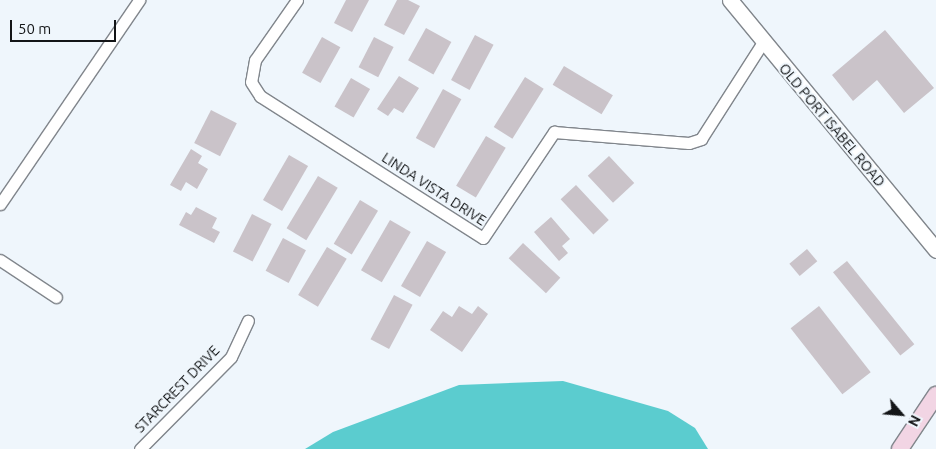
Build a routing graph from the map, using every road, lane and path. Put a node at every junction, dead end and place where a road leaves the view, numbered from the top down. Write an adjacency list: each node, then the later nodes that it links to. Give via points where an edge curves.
1 (139, 0): 5 (street)
2 (297, 0): 4 (street, LINDA VISTA DRIVE, via 254,60 251,82 260,96 483,238 554,132 689,143 701,139)
3 (730, 0): 4 (street, OLD PORT ISABEL ROAD)
4 (763, 42): 6 (street, OLD PORT ISABEL ROAD)
5 (0, 204)
6 (936, 250)
7 (0, 260): 8 (street)
8 (56, 297)
9 (248, 321): 11 (street, STARCREST DRIVE, via 231,357)
10 (936, 395): 12 (main road)
11 (140, 449)
12 (900, 449)

